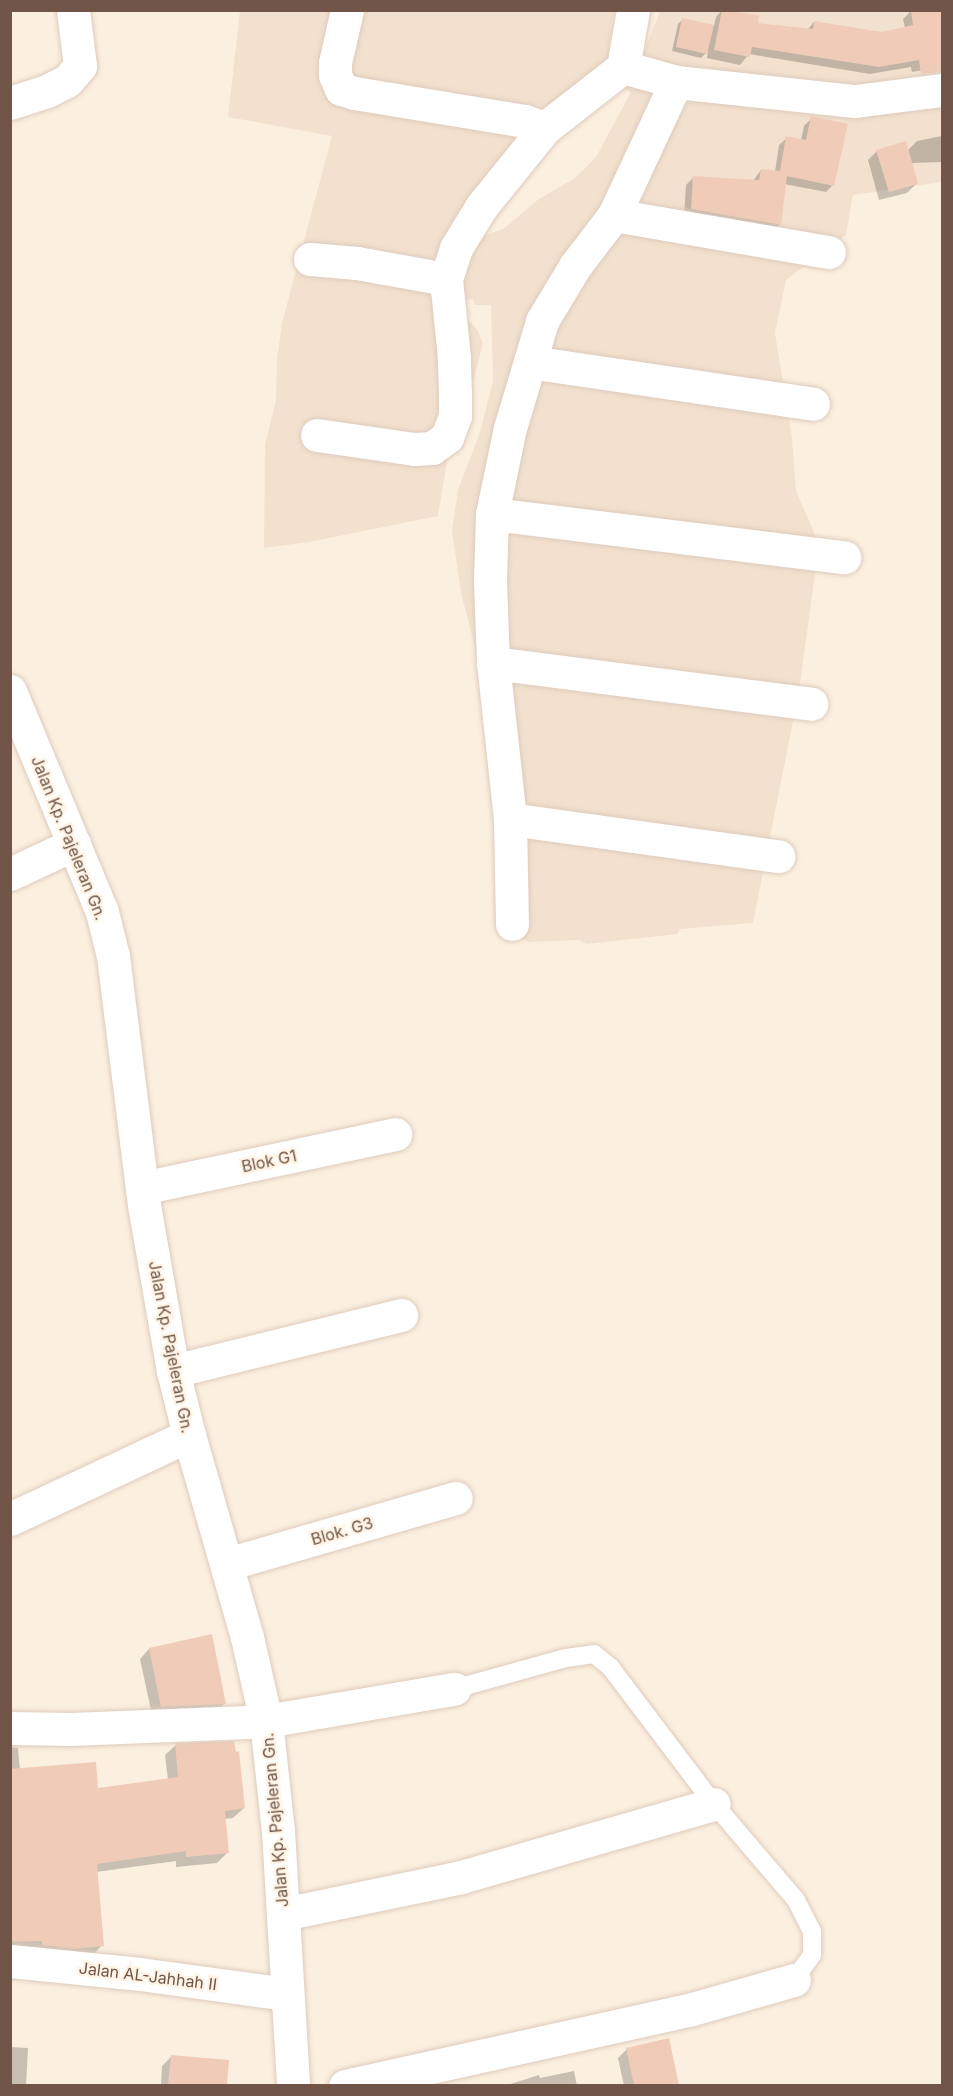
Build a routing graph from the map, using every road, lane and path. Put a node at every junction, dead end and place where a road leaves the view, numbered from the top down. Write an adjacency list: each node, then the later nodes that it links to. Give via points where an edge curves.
1 (73, 10): 7 (street, via 80,66 67,81 47,92)
2 (347, 10): 8 (street, via 335,63 341,89 525,121)
3 (633, 10): 4 (street)
4 (623, 67): 5 (street); 8 (street)
5 (676, 82): 6 (street, via 855,100); 9 (street)
6 (942, 90)
7 (10, 103)
8 (545, 128): 12 (street, via 481,207 456,248)
9 (614, 215): 10 (street); 13 (street, via 575,266 542,321)
10 (829, 252)
11 (310, 259): 12 (street)
12 (446, 279): 15 (street, via 455,393 455,416 447,437 432,448 414,449)
13 (530, 362): 14 (street); 16 (street, via 510,428)
14 (813, 404)
15 (317, 435)
16 (492, 514): 17 (street); 18 (street)
17 (844, 557)
18 (493, 663): 20 (street); 21 (street)
19 (10, 691): 22 (street, Jalan Kp. Pajeleran Gn.)
20 (811, 704)
21 (510, 819): 23 (street); 25 (street)
22 (74, 844): 24 (street); 27 (street, Jalan Kp. Pajeleran Gn., via 102,912 113,956)
23 (778, 856)
24 (10, 874)
25 (512, 924)
26 (395, 1134): 27 (street, Blok G1)
27 (142, 1188): 29 (street, Jalan Kp. Pajeleran Gn.)
28 (401, 1315): 29 (street)
29 (173, 1371): 30 (street, Jalan Kp. Pajeleran Gn.)
30 (189, 1435): 32 (street); 33 (street, Jalan Kp. Pajeleran Gn.)
31 (456, 1498): 33 (street, Blok. G3)
32 (10, 1519)
33 (227, 1564): 35 (street, Jalan Kp. Pajeleran Gn.)
34 (454, 1689): 35 (street); 37 (lane, via 594,1654 611,1668)
35 (266, 1721): 36 (street); 38 (street, Jalan Kp. Pajeleran Gn.)
36 (10, 1728)
37 (714, 1804): 38 (street, via 461,1877); 40 (lane, via 796,1900 812,1931 813,1955)
38 (284, 1914): 41 (street, Jalan Kp. Pajeleran Gn.)
39 (10, 1961): 41 (street, Jalan AL-Jahhah II)
40 (794, 1980): 43 (street, via 692,2009)
41 (286, 1994): 42 (street, Jalan Kp. Pajeleran Gn.)
42 (293, 2085)
43 (345, 2085)

